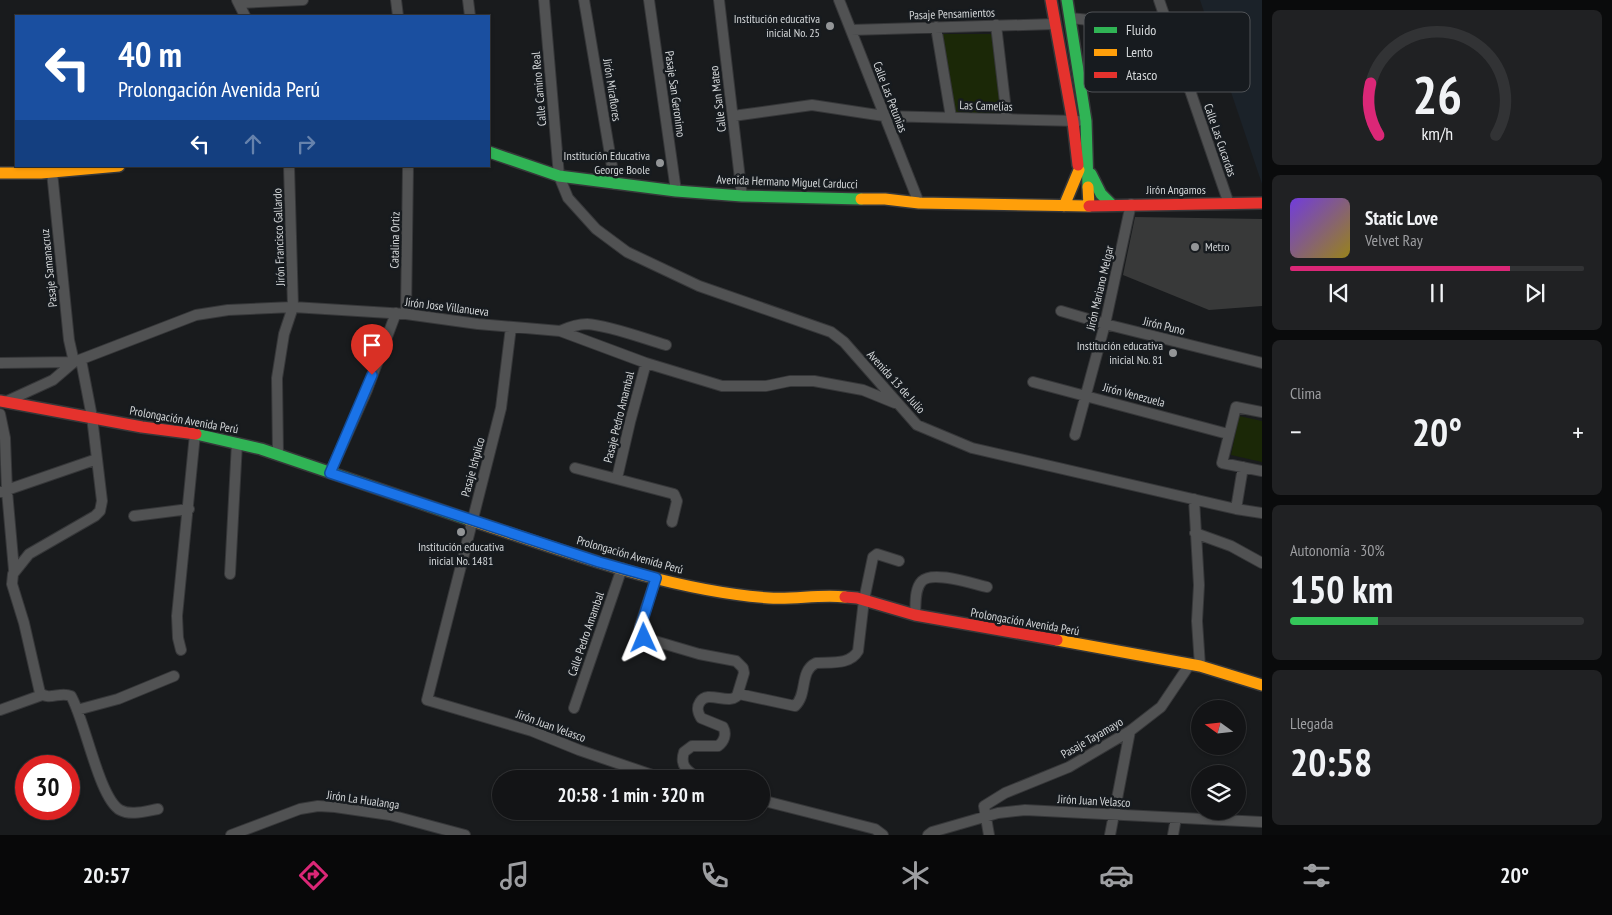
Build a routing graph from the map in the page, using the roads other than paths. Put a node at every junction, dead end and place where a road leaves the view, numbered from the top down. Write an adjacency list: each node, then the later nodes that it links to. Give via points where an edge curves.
1 (303, 0): 12 (street)
2 (396, 0): 15 (street)
3 (468, 0): 16 (street)
4 (544, 0): 37 (street, Calle Camino Real)
5 (584, 0): 38 (street, Jirón Miraflores)
6 (649, 0): 39 (street, Pasaje San Geronimo)
7 (719, 0): 24 (street, Calle San Mateo)
8 (839, 0): 22 (street, Calle Las Petunias)
9 (1051, 0): 19 (main road)
10 (1067, 0): 17 (main road)
11 (1159, 0): 13 (street, Calle Las Cucardas)
12 (238, 2): 14 (street)
13 (1163, 12)
14 (244, 15)
15 (398, 15)
16 (470, 15)
17 (1070, 18): 18 (street); 28 (main road)
18 (1084, 19)
19 (1055, 24): 20 (street, Pasaje Pensamientos); 29 (main road)
20 (996, 25): 21 (street, Pasaje Pensamientos); 27 (street)
21 (936, 27): 22 (street, Pasaje Pensamientos); 26 (street)
22 (850, 30): 25 (street, Calle Las Petunias)
23 (1190, 92): 45 (street, Calle Las Cucardas)
24 (733, 116): 25 (street, Las Camelias, via 812,105); 40 (street, Calle San Mateo)
25 (884, 116): 26 (street, Las Camelias); 41 (street, Calle Las Petunias)
26 (951, 117): 27 (street, Las Camelias)
27 (1007, 119): 29 (street, Las Camelias)
28 (1086, 121): 29 (street, Las Camelias); 34 (main road)
29 (1073, 122): 34 (main road)
30 (490, 152): 37 (main road, Avenida Hermano Miguel Carducci)
31 (108, 167): 35 (main road)
32 (289, 167): 48 (street, Jirón Francisco Gallardo)
33 (408, 167): 50 (street, Catalina Ortiz)
34 (1084, 169): 43 (main road); 46 (main road); 47 (main road)
35 (52, 172): 36 (main road); 55 (street, Pasaje Samanacruz, via 69,340)
36 (0, 173)
37 (559, 176): 38 (main road, Avenida Hermano Miguel Carducci); 62 (street, Avenida 13 de Julio, via 568,198 596,229 627,252 699,286 831,332 844,342)
38 (615, 184): 39 (main road, Avenida Hermano Miguel Carducci)
39 (676, 191): 40 (main road, Avenida Hermano Miguel Carducci)
40 (742, 196): 41 (main road, Avenida Hermano Miguel Carducci, via 885,199)
41 (918, 203): 46 (main road, Avenida Hermano Miguel Carducci)
42 (1262, 203): 45 (main road, Jirón Angamos)
43 (1111, 204): 44 (main road, Jirón Angamos); 47 (main road, Jirón Angamos)
44 (1131, 204): 45 (main road, Jirón Angamos); 51 (street, Jirón Mariano Melgar)
45 (1228, 204)
46 (1064, 206): 47 (main road, Avenida Hermano Miguel Carducci)
47 (1084, 206)
48 (294, 307): 50 (street, Jirón Jose Villanueva); 55 (street, Jirón Jose Villanueva, via 196,315); 70 (street, via 284,334 278,378)
49 (1061, 311): 51 (street, Jirón Puno)
50 (401, 314): 52 (street, Jirón Jose Villanueva); 75 (street)
51 (1105, 324): 58 (street, Jirón Puno); 60 (street, Jirón Mariano Melgar)
52 (511, 327): 53 (street, Jirón Jose Villanueva); 83 (street, Pasaje Ishpilco, via 501,408)
53 (560, 330): 54 (street, via 586,324); 57 (street, Jirón Jose Villanueva)
54 (666, 345)
55 (77, 361): 56 (street); 61 (street, Jirón Jose Villanueva, via 53,380); 65 (street, Pasaje Samanacruz)
56 (0, 363)
57 (646, 363): 62 (street, Jirón Jose Villanueva, via 722,386 814,381 863,390); 76 (street, Pasaje Pedro Amambal)
58 (1262, 363)
59 (1034, 382): 60 (street, Jirón Venezuela)
60 (1086, 396): 67 (street, Jirón Venezuela); 68 (street, Jirón Mariano Melgar)
61 (1, 403): 65 (main road, Prolongación Avenida Perú)
62 (898, 404): 78 (street, Avenida 13 de Julio, via 917,425 972,448)
63 (1261, 409): 67 (street, via 1236,407)
64 (0, 414): 77 (street, via 5,438)
65 (92, 417): 66 (main road, Prolongación Avenida Perú); 71 (street, Pasaje Samanacruz)
66 (196, 434): 69 (main road, Prolongación Avenida Perú); 79 (street)
67 (1228, 434): 73 (street, via 1222,463)
68 (1075, 435)
69 (237, 443): 70 (main road, Prolongación Avenida Perú); 90 (street)
70 (278, 455): 75 (main road, Prolongación Avenida Perú)
71 (97, 459): 77 (street); 89 (street, Pasaje Samanacruz, via 102,501 99,513 28,554)
72 (575, 468): 76 (street)
73 (1243, 468): 74 (street); 80 (street)
74 (1262, 471)
75 (330, 473): 83 (main road, Prolongación Avenida Perú)
76 (617, 478): 84 (street, via 674,494 677,501)
77 (3, 492): 89 (street)
78 (1194, 499): 80 (street, Avenida 13 de Julio); 85 (street)
79 (189, 509): 82 (street); 95 (street, via 176,616)
80 (1236, 510): 81 (street, Avenida 13 de Julio)
81 (1262, 513)
82 (134, 516)
83 (472, 520): 88 (main road, Prolongación Avenida Perú); 101 (street, Pasaje Ishpilco)
84 (672, 522)
85 (1195, 534): 87 (street, via 1231,546); 96 (street, via 1199,585)
86 (899, 561): 93 (street, via 877,554 873,557)
87 (1262, 563)
88 (622, 568): 91 (main road, Prolongación Avenida Perú); 102 (street, Calle Pedro Amambal)
89 (14, 570): 100 (street, via 12,584)
90 (230, 574)
91 (656, 578): 93 (main road, Prolongación Avenida Perú, via 770,598 830,595); 99 (street, via 640,626 641,635 698,654 740,663 744,670)
92 (987, 587): 94 (street, via 939,576 928,577 918,587)
93 (864, 600): 94 (main road, Prolongación Avenida Perú); 99 (street, via 857,654 843,661 813,664 795,706)
94 (915, 615): 96 (main road, Prolongación Avenida Perú)
95 (181, 650)
96 (1195, 665): 98 (main road, Prolongación Avenida Perú); 105 (street, Pasaje Tayamayo, via 1161,707)
97 (174, 676): 104 (street, via 118,699)
98 (1262, 685)
99 (739, 694): 107 (street, via 731,699 705,698 699,704 701,718 723,727 725,733 723,742 718,746 692,746 684,752 683,762)
100 (42, 695): 103 (street); 104 (street, via 69,695)
101 (427, 700): 106 (street, Jirón Juan Velasco, via 532,731)
102 (574, 708)
103 (0, 710)
104 (77, 710): 109 (street, via 102,782 114,804 130,813)
105 (1130, 731): 110 (street); 111 (street, Pasaje Tayamayo, via 1069,767 1005,793 984,806)
106 (638, 770)
107 (688, 770)
108 (770, 802): 116 (street, via 875,829)
109 (158, 809)
110 (1113, 815): 111 (street, Jirón Juan Velasco, via 1025,810); 112 (street, Jirón Juan Velasco); 119 (street)
111 (985, 817): 117 (street, Jirón Juan Velasco); 118 (street)
112 (1176, 818): 113 (street, Jirón Juan Velasco); 120 (street)
113 (1262, 822)
114 (231, 835): 115 (street, Jirón La Hualanga, via 300,809 318,806 390,815)
115 (465, 835)
116 (883, 835)
117 (928, 835)
118 (989, 835)
119 (1110, 835)
120 (1173, 835)

